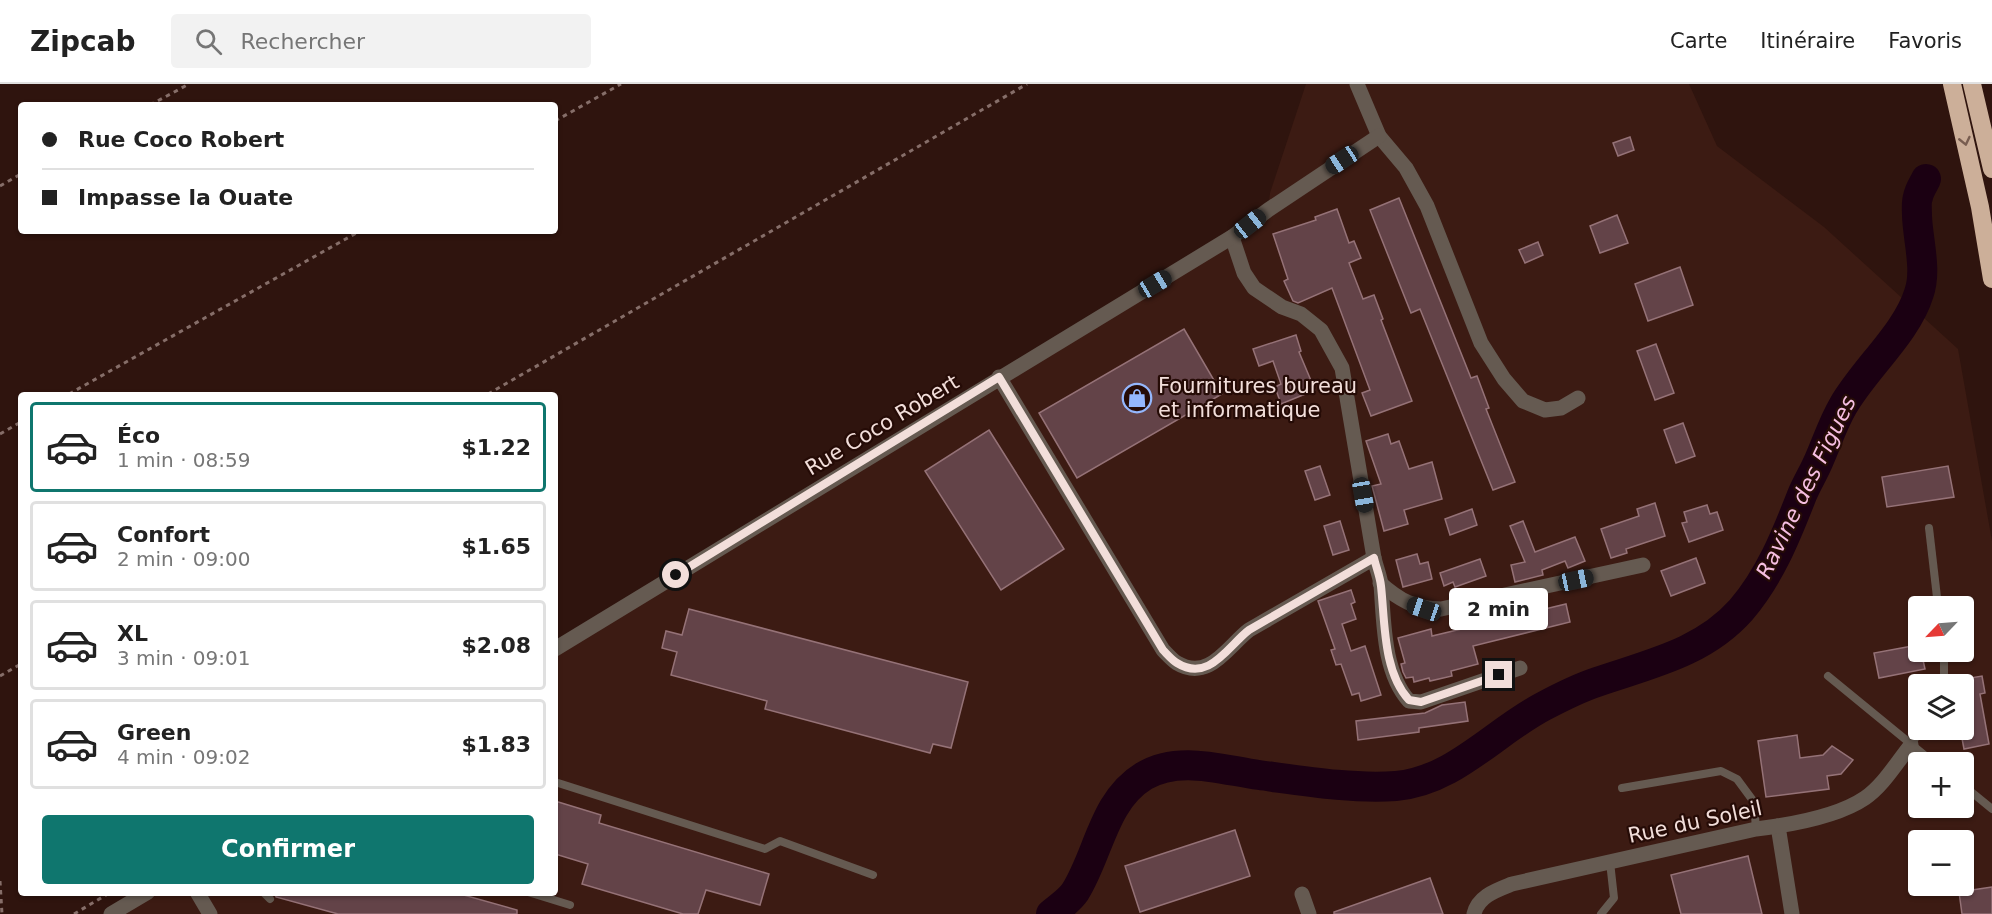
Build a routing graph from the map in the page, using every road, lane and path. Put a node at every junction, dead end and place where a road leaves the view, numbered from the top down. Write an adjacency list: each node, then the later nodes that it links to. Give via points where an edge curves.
1 (189, 84): 7 (path)
2 (621, 84): 8 (path)
3 (1027, 84): 18 (path)
4 (1357, 84): 9 (street)
5 (1952, 84): 15 (highway, one-way to 15)
6 (1972, 84): 10 (highway)
7 (156, 102)
8 (558, 119)
9 (1379, 136): 14 (street, Rue Coco Robert); 19 (street, via 1406,168 1427,206 1481,344 1504,380 1523,400 1545,410 1561,408)
10 (1992, 169)
11 (18, 176): 12 (path)
12 (0, 186)
13 (355, 234): 17 (path)
14 (1232, 237): 16 (street, Rue Coco Robert); 23 (street, via 1244,273 1254,288 1321,330 1342,368)
15 (1992, 279)
16 (999, 377): 23 (street, via 1163,650 1177,663 1191,668 1218,661 1249,630); 27 (street, Rue Coco Robert)
17 (73, 392)
18 (491, 392)
19 (1578, 399)
20 (18, 424): 21 (path)
21 (0, 434)
22 (1929, 528): 26 (lane)
23 (1374, 558): 25 (street)
24 (1643, 565): 25 (street, via 1440,609 1407,603)
25 (1380, 583): 29 (street, via 1393,674 1409,700 1421,702)
26 (1937, 596)
27 (558, 647)
28 (18, 665): 30 (path)
29 (1520, 668)
30 (0, 676)
31 (1828, 676): 33 (lane)
32 (1914, 740): 33 (lane)
33 (1911, 745): 34 (lane); 39 (street, Rue du Soleil, via 1866,797 1848,807)
34 (1920, 752)
35 (558, 783): 42 (lane, via 765,849 780,841)
36 (1622, 788): 40 (lane, via 1721,771 1737,779 1754,802)
37 (1974, 794): 38 (lane)
38 (1992, 809)
39 (1778, 826): 40 (street, Rue du Soleil); 57 (street)
40 (1756, 829): 41 (street, Rue du Soleil)
41 (1610, 862): 55 (street, Rue du Soleil, via 1491,892 1475,907); 56 (lane, via 1614,898)
42 (873, 875)
43 (0, 881): 50 (path)
44 (1302, 894): 54 (street)
45 (104, 896): 51 (path)
46 (141, 896): 52 (street)
47 (199, 896): 53 (street)
48 (541, 896): 49 (lane)
49 (570, 905)
50 (2, 914)
51 (74, 914)
52 (111, 914)
53 (210, 914)
54 (1309, 914)
55 (1474, 914)
56 (1601, 914)
57 (1792, 914)

